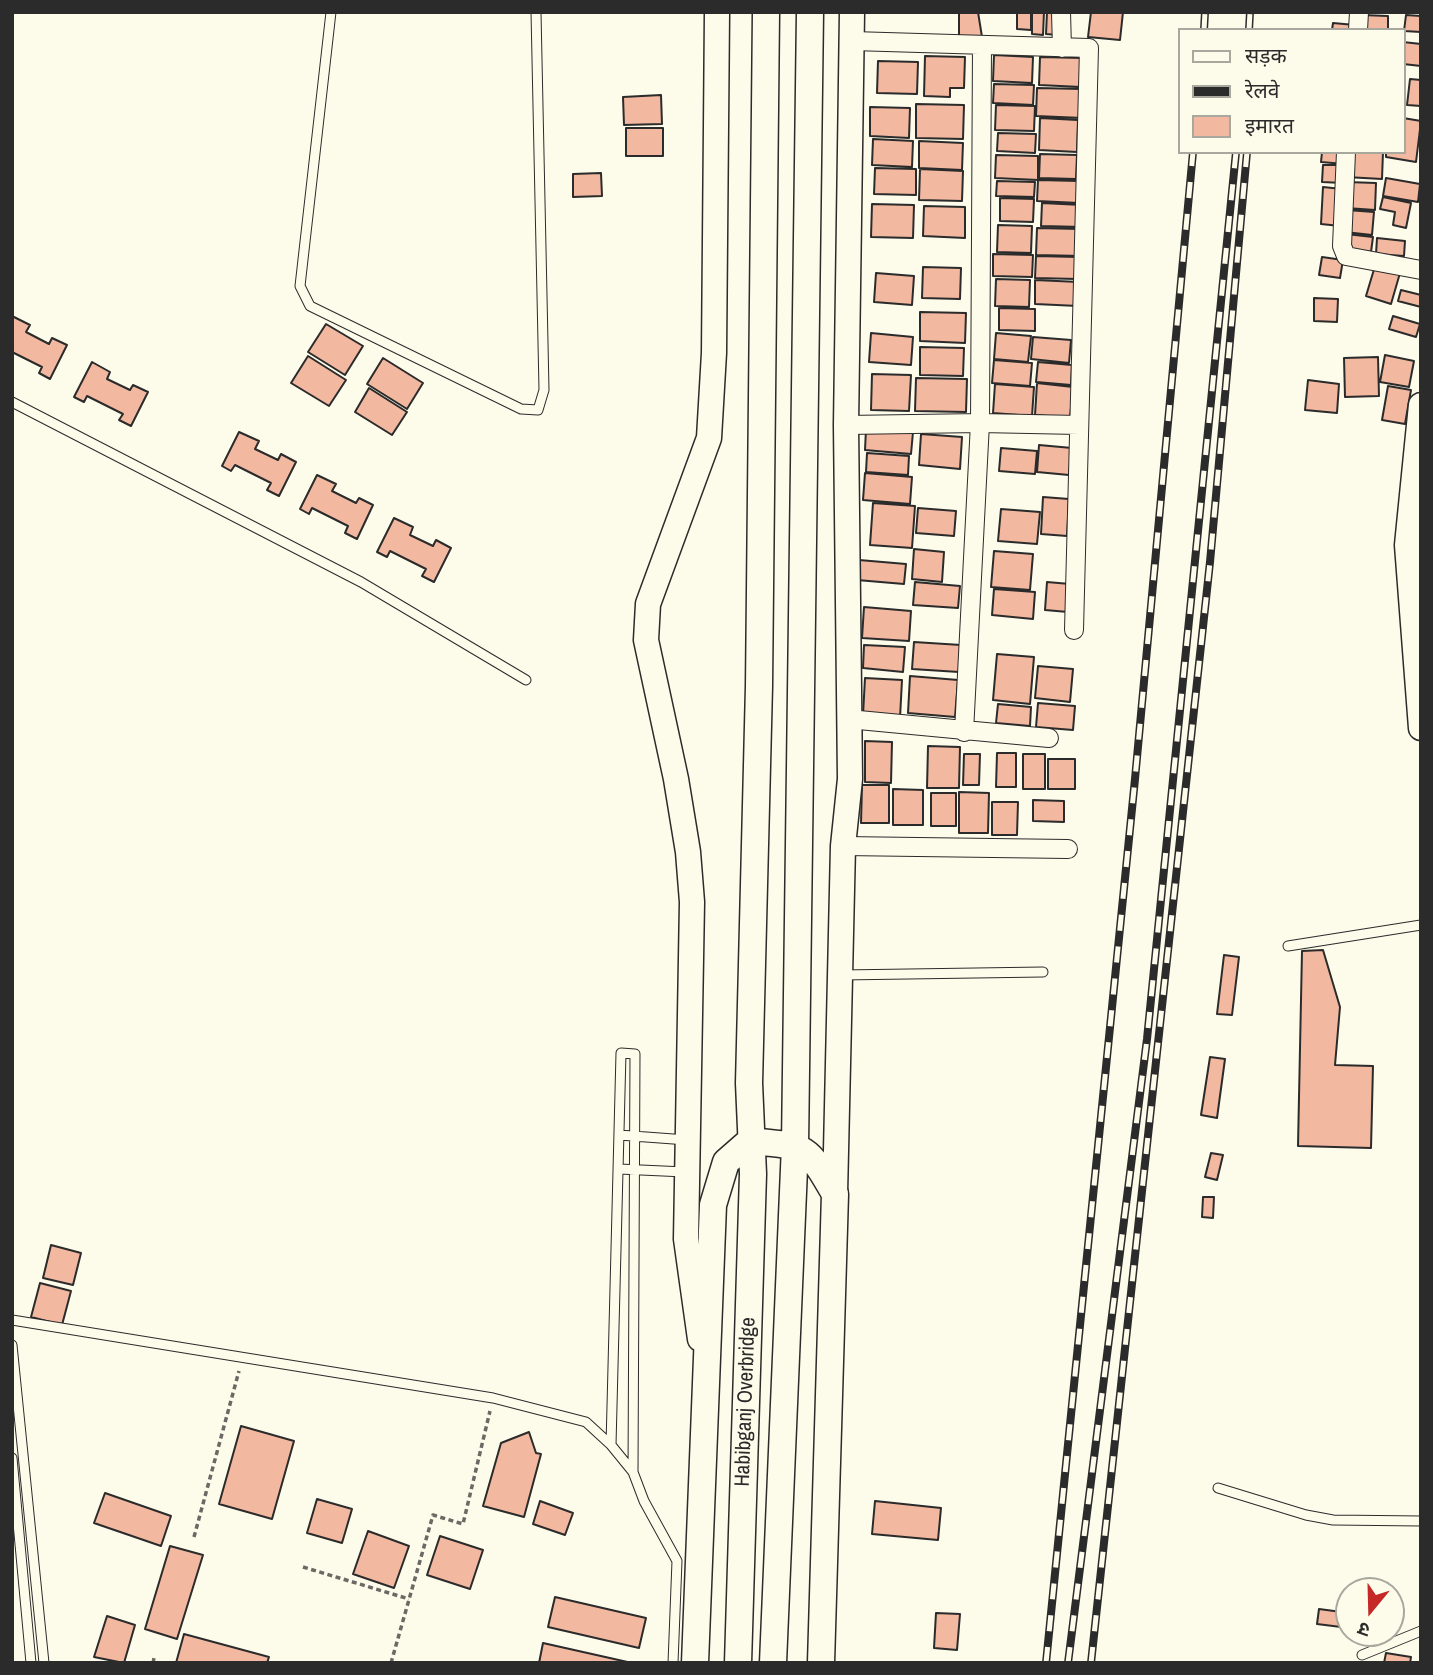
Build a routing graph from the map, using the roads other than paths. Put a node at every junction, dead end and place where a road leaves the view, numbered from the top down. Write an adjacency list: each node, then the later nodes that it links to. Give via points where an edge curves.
1 (331, 12): 2 (lane, via 300,286 310,306 521,409 538,410 544,390)
2 (536, 12)
3 (717, 12): 34 (street, via 709,438 648,604 646,640 688,852 692,902)
4 (766, 12): 35 (main road, Habibganj Overbridge)
5 (810, 12): 36 (main road, Habibganj Overbridge)
6 (852, 12): 8 (street)
7 (1061, 12): 10 (street)
8 (852, 41): 9 (street); 16 (street)
9 (982, 45): 10 (street); 15 (street)
10 (1062, 48): 17 (street, via 1089,48)
11 (1346, 154): 12 (street, via 1342,246 1346,257)
12 (1421, 270)
13 (12, 402): 21 (lane, via 361,582)
14 (1421, 405): 18 (street)
15 (980, 423): 16 (street); 17 (street); 24 (street)
16 (846, 425): 22 (street)
17 (1079, 425): 20 (street)
18 (1414, 544): 19 (street)
19 (1416, 592): 23 (street)
20 (1074, 630)
21 (526, 680)
22 (848, 719): 24 (street); 26 (street, via 850,791)
23 (1421, 728)
24 (964, 732): 25 (street)
25 (1049, 738)
26 (843, 846): 27 (street); 31 (street)
27 (1068, 849)
28 (1421, 925): 29 (lane)
29 (1288, 946)
30 (1043, 972): 31 (lane)
31 (840, 975): 40 (street)
32 (619, 1135): 33 (lane); 33 (lane, via 621,1053 635,1054); 37 (lane)
33 (635, 1136): 34 (lane); 38 (lane)
34 (688, 1140): 39 (street)
35 (750, 1141): 36 (main road); 43 (main road, via 726,1162 713,1205); 55 (main road, Habibganj Overbridge, via 753,1174)
36 (795, 1145): 40 (main road, via 820,1168); 56 (main road, Habibganj Overbridge)
37 (619, 1169): 38 (lane); 44 (lane)
38 (635, 1170): 39 (lane); 46 (lane)
39 (687, 1172): 43 (street, via 686,1239)
40 (835, 1194): 57 (main road)
41 (12, 1320): 44 (lane, via 493,1398 575,1418 596,1429)
42 (12, 1345): 52 (lane)
43 (706, 1378): 54 (main road)
44 (611, 1445): 46 (lane)
45 (12, 1458): 51 (lane)
46 (633, 1472): 53 (lane, via 677,1561)
47 (1218, 1488): 48 (lane, via 1333,1520)
48 (1421, 1521)
49 (1421, 1631): 50 (lane)
50 (1362, 1655)
51 (31, 1663)
52 (44, 1663)
53 (673, 1663)
54 (695, 1663)
55 (738, 1663)
56 (773, 1663)
57 (821, 1663)

